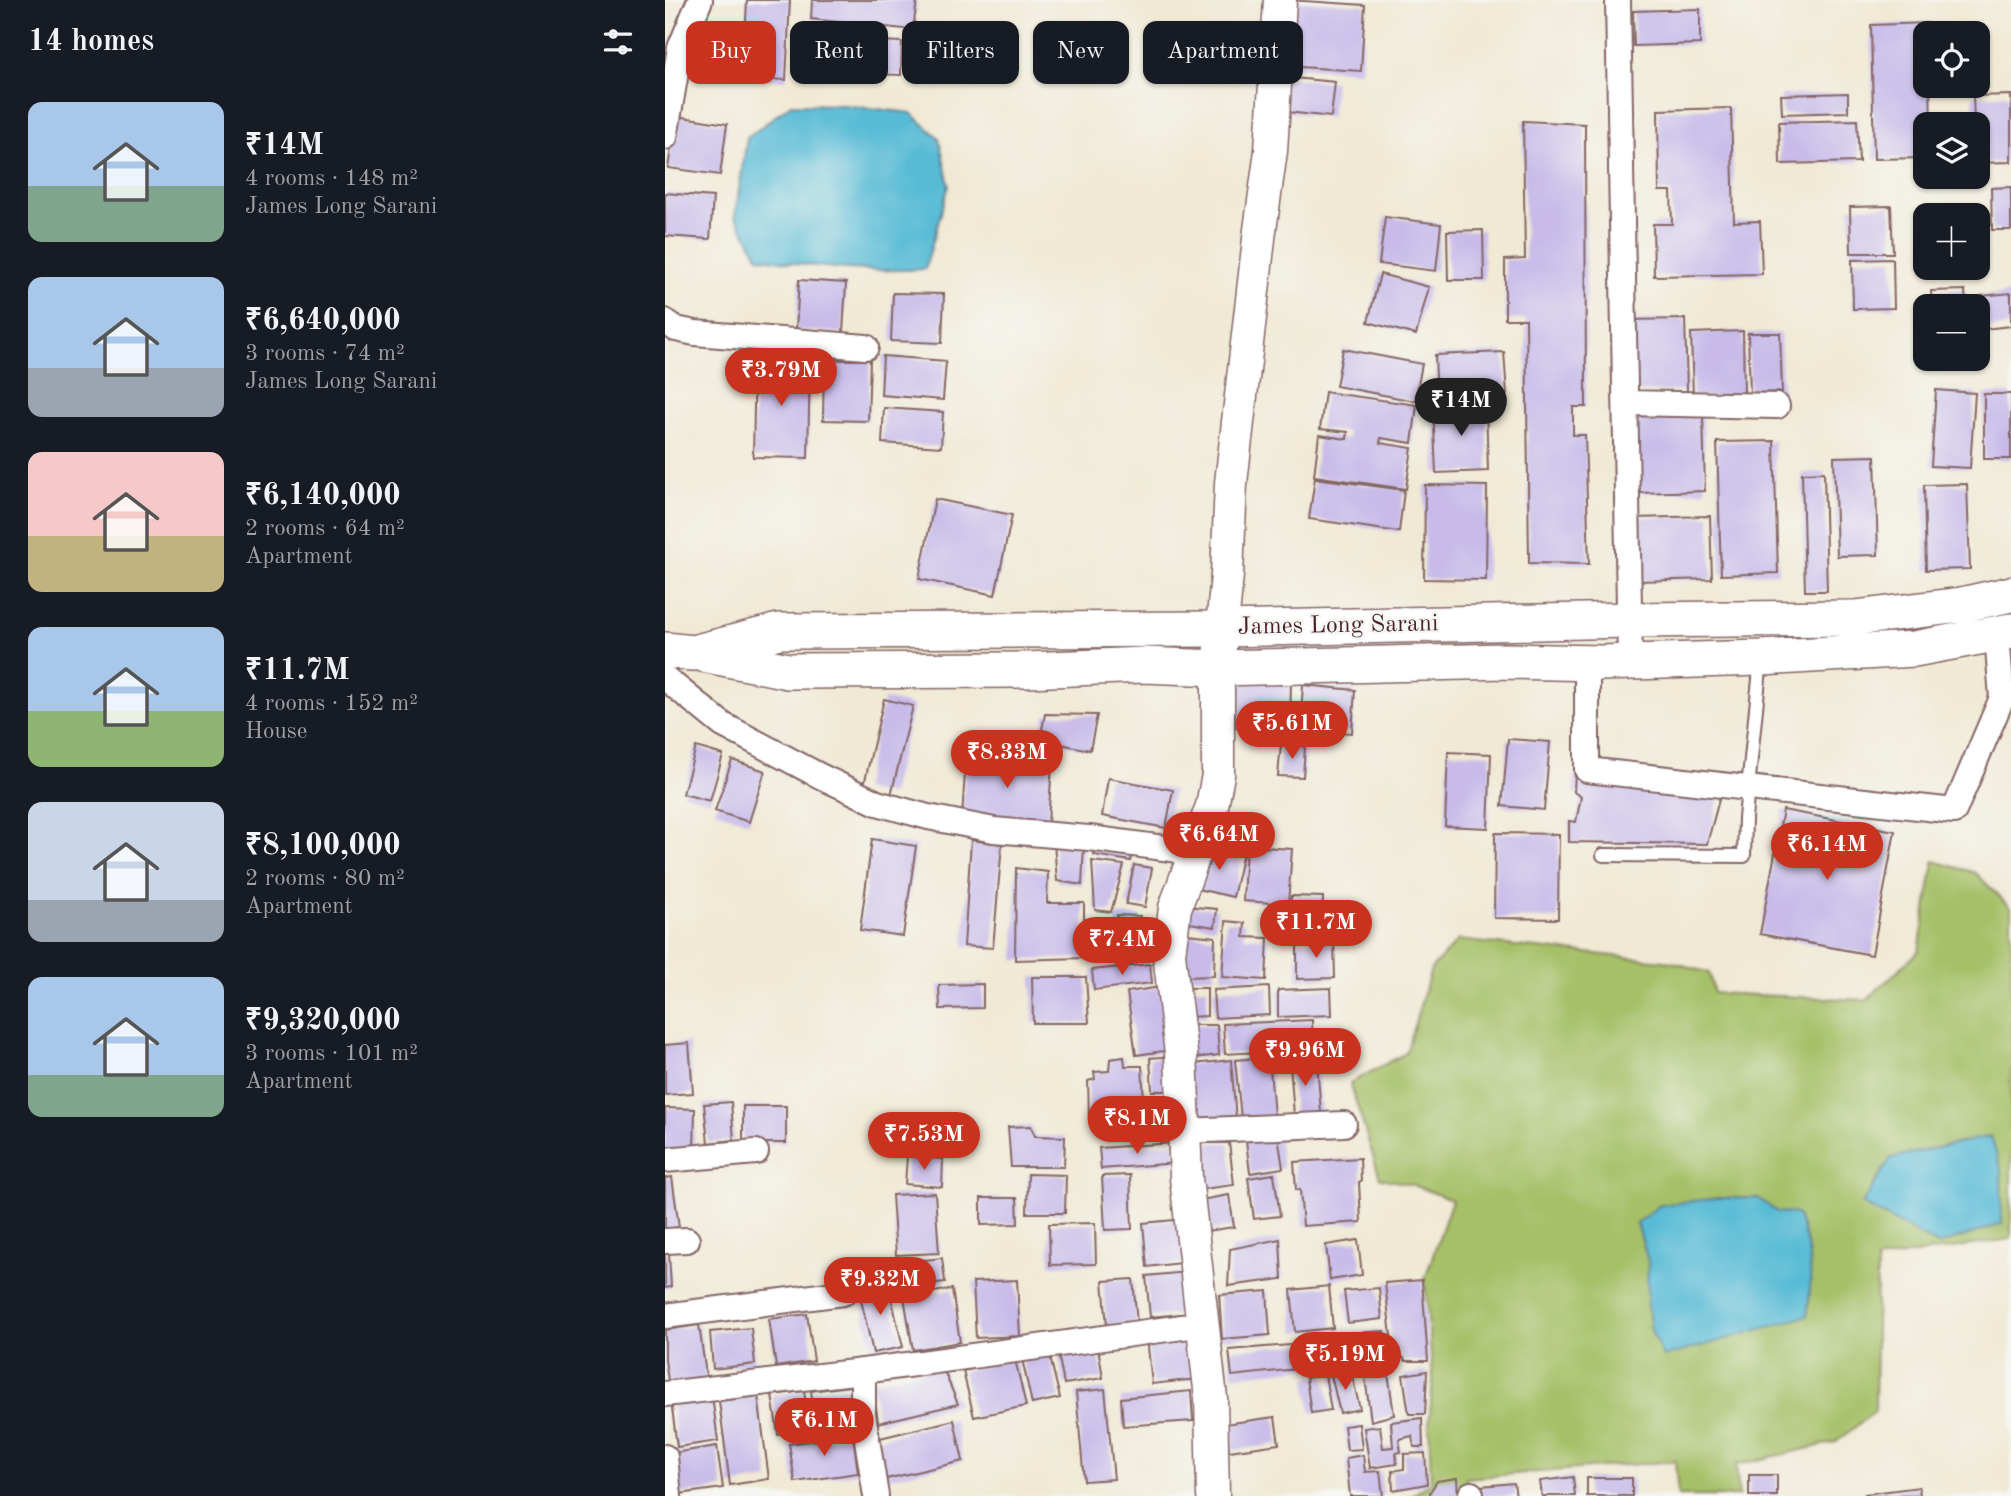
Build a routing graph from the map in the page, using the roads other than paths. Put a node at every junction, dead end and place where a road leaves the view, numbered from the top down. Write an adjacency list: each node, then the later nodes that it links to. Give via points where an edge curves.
1 (700, 0): 4 (street, via 680,48)
2 (1280, 0): 11 (street, via 1271,151 1231,484)
3 (1618, 0): 7 (street)
4 (665, 137)
5 (665, 321): 6 (street, via 695,333)
6 (866, 348)
7 (1626, 403): 8 (street); 10 (street)
8 (1777, 406)
9 (2011, 594): 10 (main road, James Long Sarani, via 1855,618)
10 (1630, 620): 11 (main road, James Long Sarani); 16 (street)
11 (1221, 629): 13 (main road, James Long Sarani, via 779,631); 17 (street)
12 (2004, 633): 14 (main road, via 1914,649); 19 (street, via 2002,698 1954,811)
13 (679, 651): 17 (main road, via 788,671 1027,670 1144,664)
14 (1761, 658): 16 (main road); 19 (lane)
15 (1587, 663): 16 (main road); 17 (main road); 19 (street, via 1587,770)
16 (1630, 663)
17 (1218, 668): 20 (street, via 1218,775)
18 (665, 678): 20 (street, via 723,725 877,803 994,830)
19 (1748, 788): 21 (lane, via 1744,856)
20 (1194, 852): 23 (street, via 1175,908 1168,954)
21 (1603, 855)
22 (1344, 1124): 23 (street)
23 (1186, 1131): 28 (street, via 1186,1178)
24 (756, 1152): 25 (street)
25 (665, 1160)
26 (843, 1293): 27 (street)
27 (665, 1316)
28 (1204, 1324): 29 (street); 34 (street)
29 (863, 1371): 30 (street); 33 (street, via 863,1414)
30 (665, 1394)
31 (665, 1457): 32 (street)
32 (669, 1496)
33 (876, 1496)
34 (1213, 1496)

